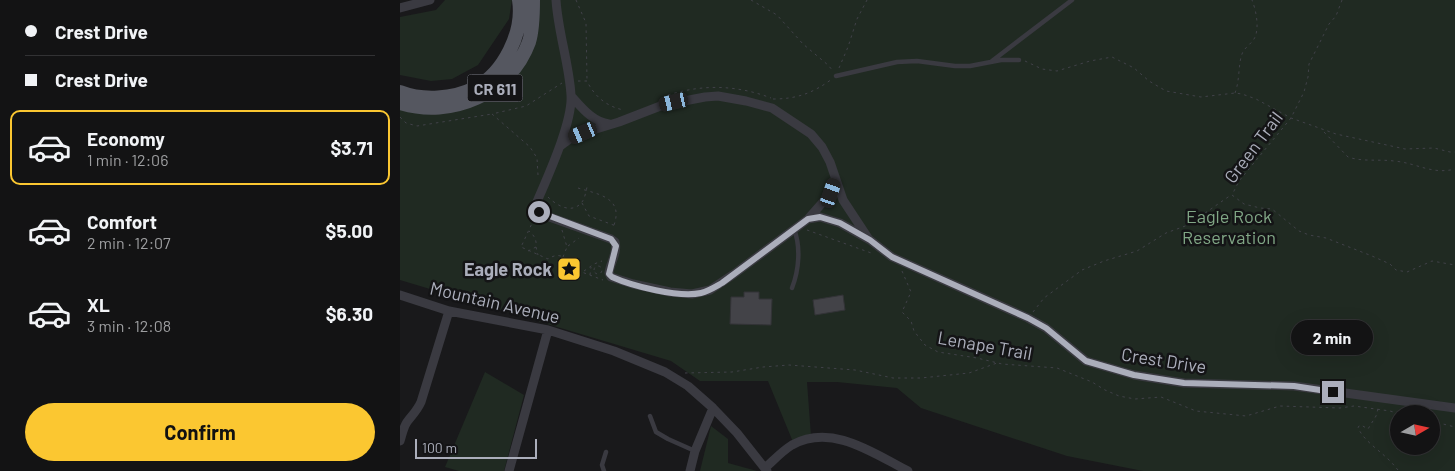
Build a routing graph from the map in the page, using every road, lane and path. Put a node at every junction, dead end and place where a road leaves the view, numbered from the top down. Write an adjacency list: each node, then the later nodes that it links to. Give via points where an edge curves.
1 (430, 0): 11 (street)
2 (519, 0): 17 (main road, CR 611, via 517,34 507,57 487,80 450,96 410,96)
3 (533, 0): 22 (main road, CR 611, via 529,42 507,77 492,89 460,106 424,108)
4 (556, 0): 16 (street)
5 (576, 0): 15 (path, via 587,26)
6 (751, 0): 14 (path, via 777,16 803,44 828,64)
7 (868, 0): 14 (path, via 857,19)
8 (1072, 0): 13 (lane)
9 (1252, 0): 18 (path, via 1256,33 1242,53)
10 (1342, 0): 27 (path, Green Trail, via 1309,64 1304,92)
11 (400, 8)
12 (1018, 60): 13 (lane); 18 (path, via 1048,71 1062,71 1112,57 1166,91 1202,98)
13 (988, 63): 14 (lane, via 955,66 898,62)
14 (836, 76): 21 (path, via 806,95)
15 (587, 80): 16 (path); 24 (path, via 602,101)
16 (570, 81): 20 (street); 25 (path, via 526,106)
17 (400, 92)
18 (1235, 93): 27 (path, via 1256,99)
19 (666, 95): 21 (path, via 718,86)
20 (572, 97): 28 (street, via 592,117 607,124); 30 (street)
21 (773, 99): 23 (path)
22 (400, 103)
23 (780, 104)
24 (625, 110)
25 (492, 114): 26 (path, via 417,126); 33 (path, via 530,147 537,158)
26 (400, 117)
27 (1291, 118): 29 (path); 39 (path, Green Trail, via 1239,181)
28 (613, 123): 30 (street, Crest Drive, via 577,135); 34 (street, Crest Drive, via 684,100 718,96 746,100 772,108 811,134 830,162)
29 (1322, 130): 31 (path, via 1405,149 1434,148); 32 (path, via 1348,157 1398,161 1438,172)
30 (560, 146): 38 (street)
31 (1455, 152)
32 (1455, 169)
33 (538, 177)
34 (835, 180): 42 (street, via 825,202); 47 (street, Crest Drive, via 843,200)
35 (588, 187): 37 (path)
36 (578, 188): 37 (path)
37 (586, 190): 40 (path); 40 (path, via 612,201 616,212 615,225 589,216)
38 (541, 192): 40 (path, via 554,204 568,209); 44 (street, via 536,204 539,212 615,242 616,250 609,267 612,277 670,292 692,294 710,290)
39 (1232, 195): 57 (path, Green Trail, via 1244,204 1272,209 1299,231 1372,256 1396,270 1407,272 1432,261); 68 (path, via 1188,225 1166,233 1137,251 1082,270 1044,298)
40 (582, 202)
41 (535, 218): 45 (path)
42 (808, 219): 44 (street); 47 (street, Crest Drive, via 828,218)
43 (560, 228): 48 (path)
44 (799, 229): 53 (path); 65 (lane, via 798,267)
45 (528, 231): 49 (path, via 535,238); 50 (path, via 521,247)
46 (584, 236): 48 (path)
47 (870, 240): 55 (street, Crest Drive)
48 (568, 246): 52 (path)
49 (536, 247): 50 (path); 51 (path)
50 (528, 251): 51 (path)
51 (538, 255): 52 (path, via 548,259)
52 (563, 257): 60 (path, via 571,268)
53 (881, 257)
54 (607, 260): 56 (path)
55 (896, 260): 68 (street, Crest Drive); 70 (path, Lenape Trail, via 911,292 902,312 912,321 914,331 925,345 938,352)
56 (601, 262): 58 (path); 59 (path)
57 (1455, 265)
58 (591, 266): 60 (path); 62 (path)
59 (599, 267): 61 (path, via 602,271); 61 (path, via 594,269)
60 (582, 272): 62 (path)
61 (597, 273): 63 (path)
62 (590, 275): 63 (path)
63 (595, 277): 64 (path)
64 (604, 280)
65 (792, 288)
66 (400, 295): 67 (street, Mountain Avenue)
67 (449, 311): 69 (street, Mountain Avenue); 77 (street, via 417,412)
68 (1028, 318): 73 (street, Crest Drive, via 1046,328 1086,361 1134,375 1184,383 1294,386)
69 (548, 330): 72 (street, Mountain Avenue, via 614,351 665,372 688,386); 84 (street)
70 (998, 363): 71 (path, via 969,373 921,378 893,378 855,370 789,366); 74 (path, Lenape Trail, via 1057,368 1119,396 1135,399 1161,397 1196,411 1214,414 1246,416 1280,406)
71 (686, 373)
72 (713, 408): 82 (street); 83 (street, Mountain Avenue)
73 (1455, 408)
74 (1378, 409): 75 (path, Lenape Trail); 88 (path, via 1368,429 1361,425 1359,430)
75 (1390, 412)
76 (650, 416): 82 (lane, via 656,432)
77 (404, 419): 80 (street)
78 (1440, 423): 79 (path)
79 (1455, 427)
80 (400, 441)
81 (606, 452): 85 (lane, via 602,465)
82 (695, 452): 86 (street)
83 (766, 470): 87 (street, via 791,446 825,438 855,443)
84 (509, 471)
85 (604, 471)
86 (690, 471)
87 (908, 471)
88 (1399, 471)

